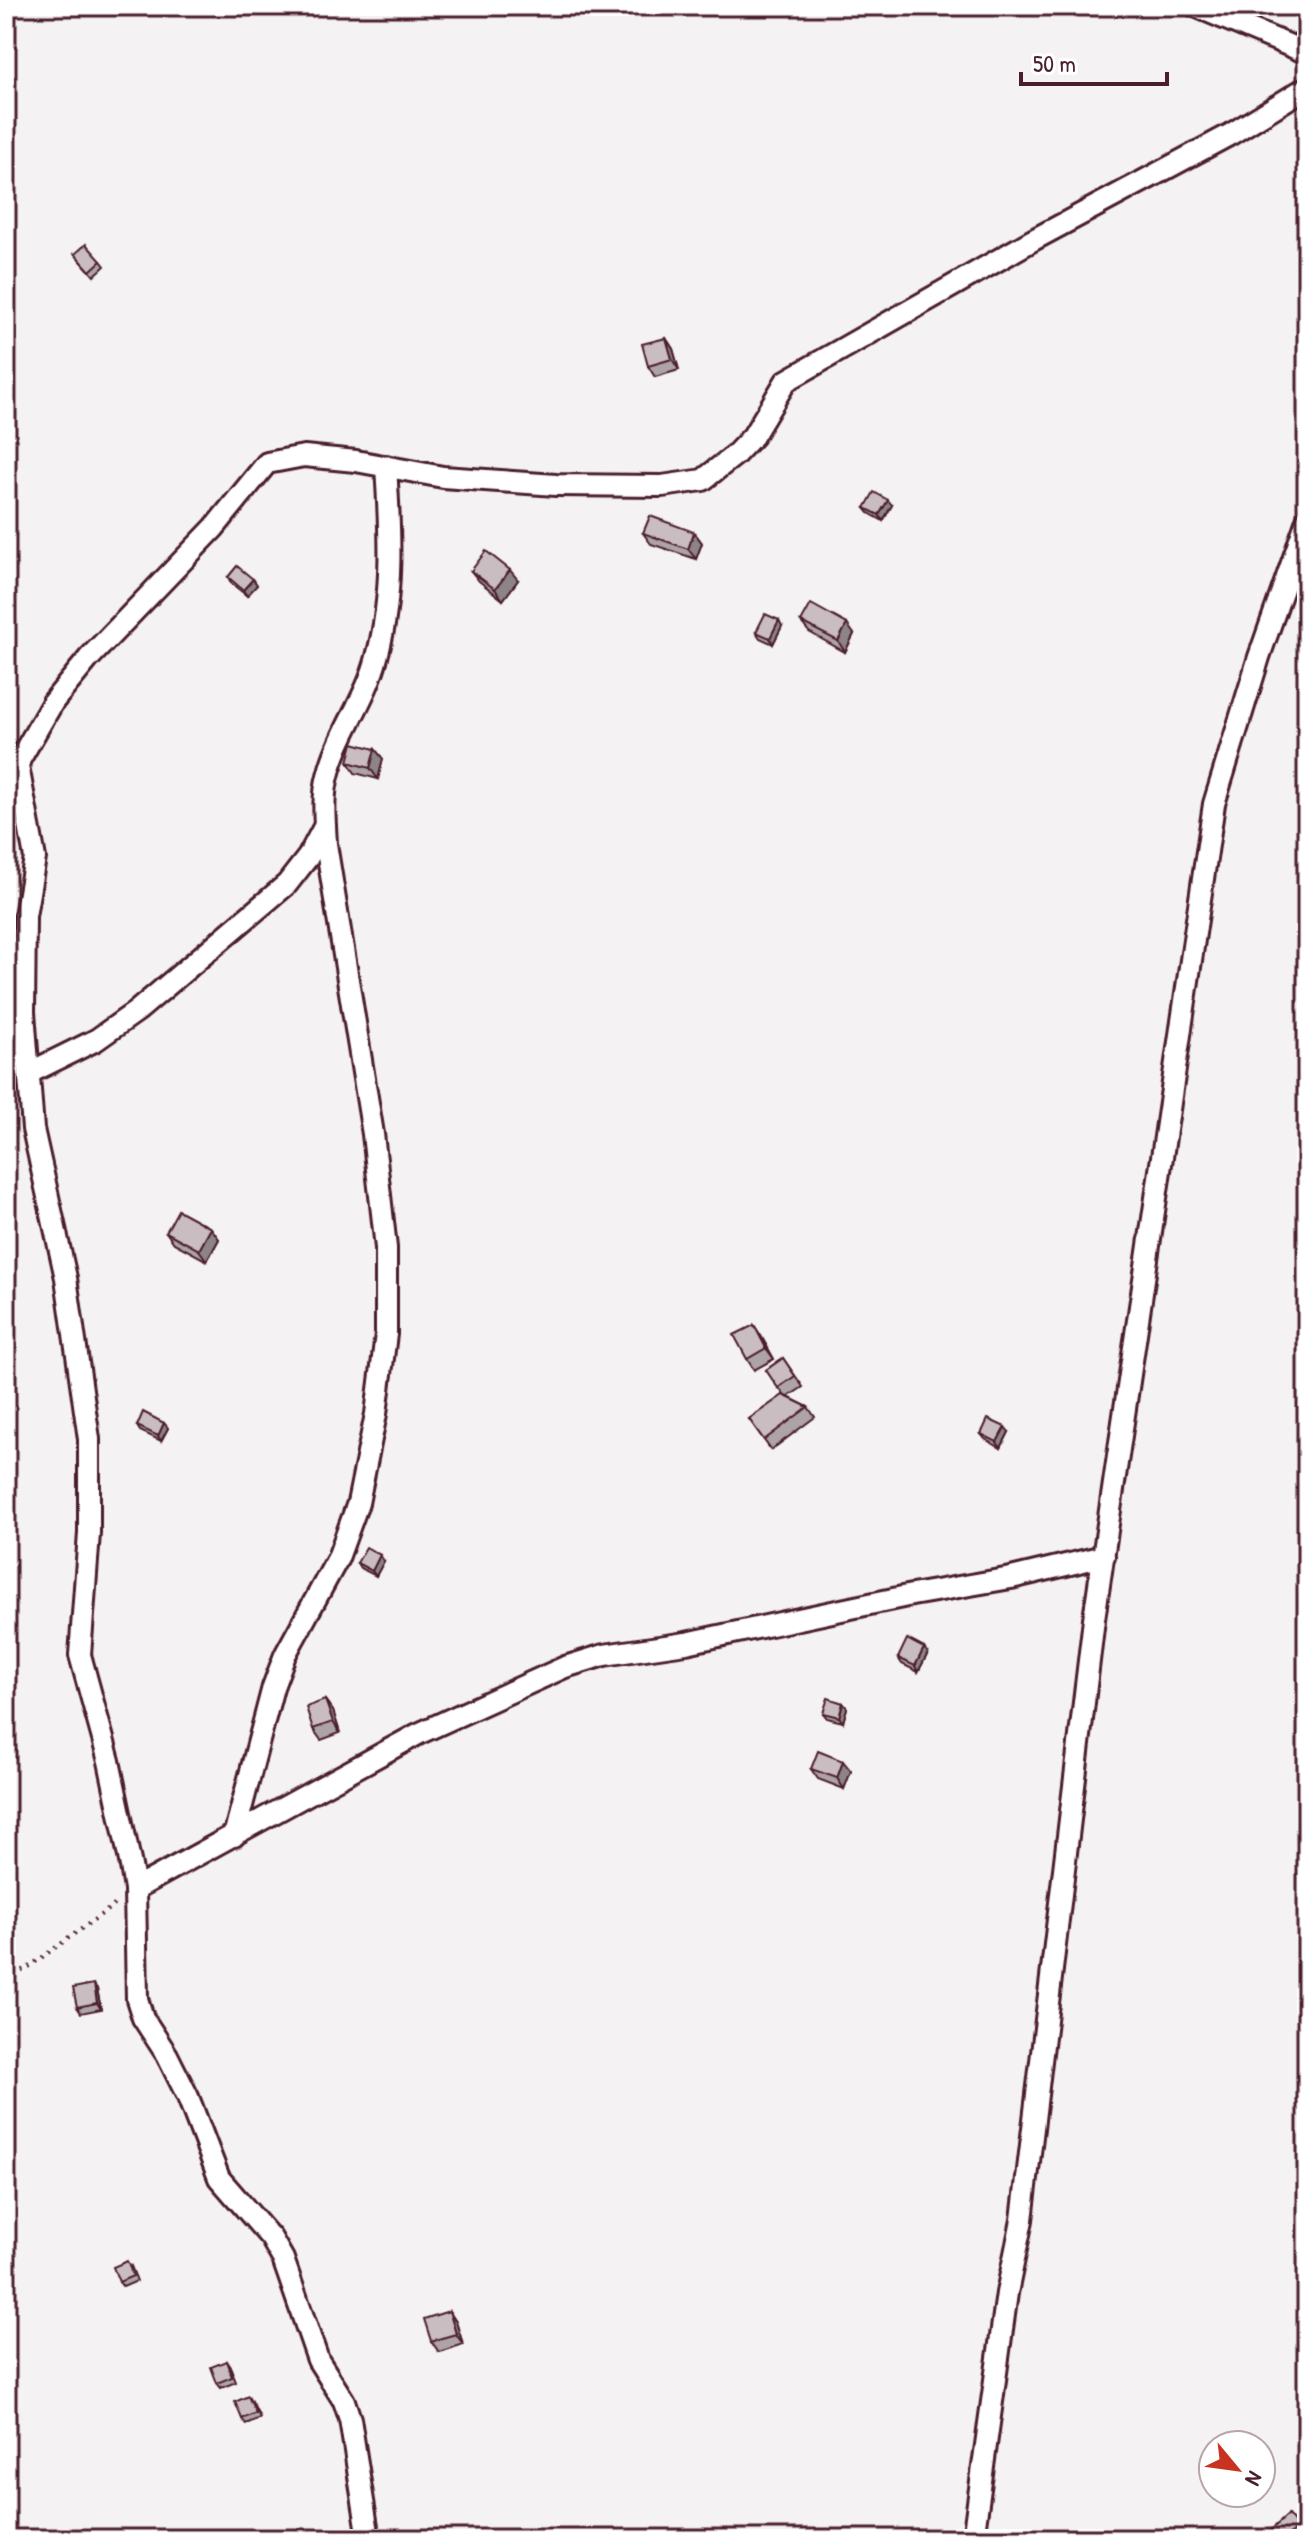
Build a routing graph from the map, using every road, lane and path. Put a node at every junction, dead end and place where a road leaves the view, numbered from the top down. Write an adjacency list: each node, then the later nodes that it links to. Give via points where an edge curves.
1 (1195, 6): 2 (street)
2 (1307, 53)
3 (1307, 87): 4 (street, via 786,381 753,436 703,480 662,486 556,485 443,477)
4 (386, 466): 6 (street, via 388,604 377,659 327,778); 7 (street, via 304,456 267,463 53,702 18,766 35,858 25,916)
5 (1307, 520): 8 (street, via 1214,804)
6 (325, 825): 7 (street, via 287,884 137,1011 96,1040); 9 (street, via 373,1134 386,1248 386,1334 358,1503 338,1558 273,1687)
7 (29, 1073): 10 (street, via 33,1129 66,1278 89,1439 80,1655)
8 (1104, 1556): 9 (street, via 578,1663 418,1734); 13 (street, via 1022,2220)
9 (234, 1836): 10 (street)
10 (135, 1889): 11 (path, via 26,1969); 12 (street, via 137,1999 143,2018 188,2097 219,2178 283,2259 318,2360 347,2410)
11 (6, 1974)
12 (369, 2539)
13 (973, 2539)

